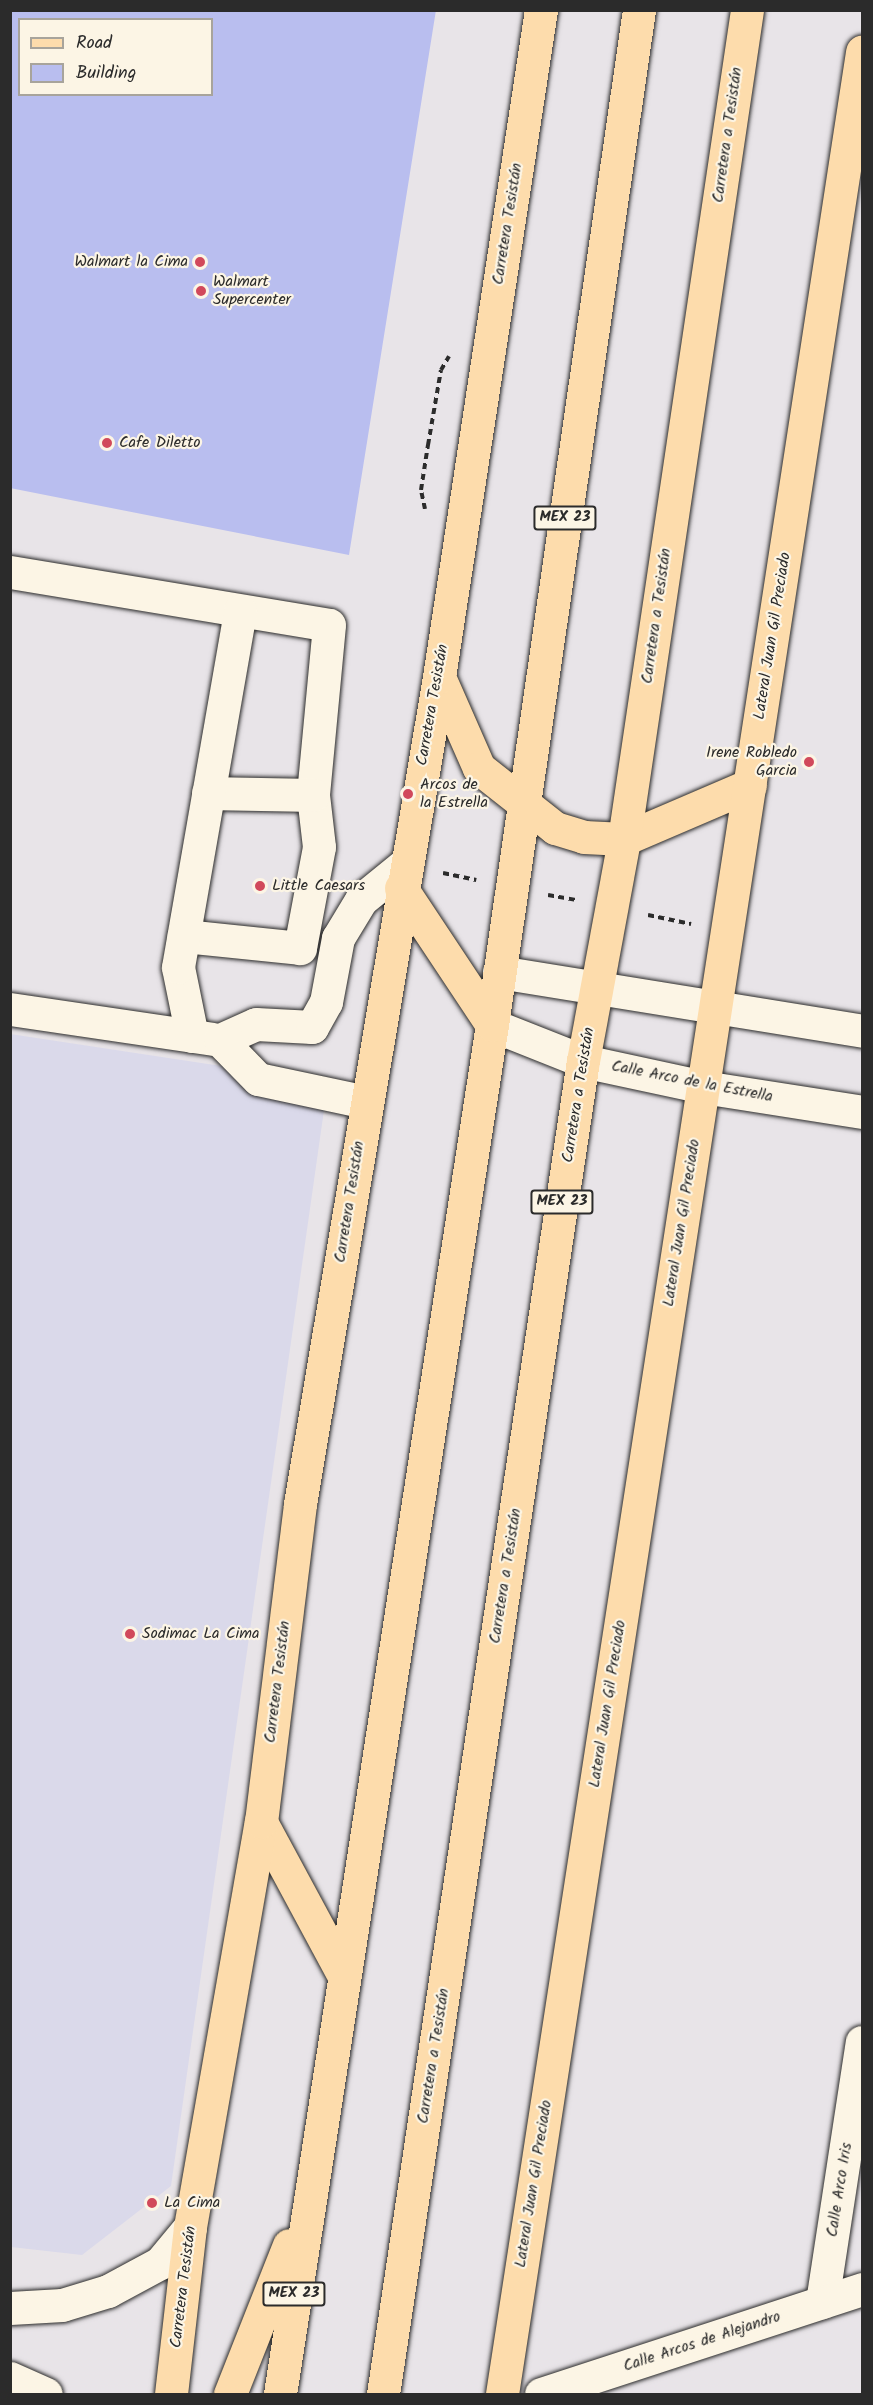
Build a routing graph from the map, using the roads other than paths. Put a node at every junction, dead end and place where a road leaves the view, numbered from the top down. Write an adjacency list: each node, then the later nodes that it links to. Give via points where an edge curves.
1 (541, 10): 7 (main road, Carretera Tesistán)
2 (639, 10): 11 (main road, MEX 23)
3 (747, 10): 12 (main road, Carretera a Tesistán / MEX 23)
4 (862, 52): 8 (main road, Lateral Juan Gil Preciado)
5 (10, 572): 6 (street)
6 (240, 610): 9 (street); 10 (street, via 329,626)
7 (439, 677): 11 (main road, via 479,768); 13 (main road, Carretera Tesistán)
8 (750, 785): 12 (main road); 18 (main road, Lateral Juan Gil Preciado)
9 (208, 793): 10 (street); 14 (street)
10 (313, 795): 14 (street, via 319,847 300,948)
11 (524, 805): 12 (main road, via 555,828 584,837); 15 (main road, MEX 23)
12 (624, 839): 16 (main road, Carretera a Tesistán / MEX 23)
13 (403, 877): 19 (main road); 21 (street, via 361,900 339,938 326,1002 312,1027 256,1024); 24 (main road, Carretera Tesistán)
14 (184, 936): 21 (street, via 178,967)
15 (499, 972): 16 (street); 19 (main road, MEX 23)
16 (597, 991): 18 (street); 22 (main road, Carretera a Tesistán / MEX 23)
17 (10, 1009): 21 (street)
18 (715, 1009): 20 (street); 23 (main road, Lateral Juan Gil Preciado)
19 (492, 1025): 22 (street, Calle Arco de la Estrella); 27 (main road, MEX 23)
20 (862, 1032)
21 (206, 1038): 24 (street, via 258,1079)
22 (583, 1061): 23 (street, Calle Arco de la Estrella); 39 (main road, Carretera a Tesistán / MEX 23)
23 (703, 1087): 25 (street, Calle Arco de la Estrella); 40 (main road, Lateral Juan Gil Preciado)
24 (366, 1102): 26 (main road, Carretera Tesistán, via 300,1504)
25 (862, 1112)
26 (261, 1822): 27 (main road); 30 (main road, Carretera Tesistán)
27 (344, 1976): 29 (main road, MEX 23)
28 (862, 2042): 32 (street, Calle Arco Iris)
29 (309, 2193): 37 (main road); 38 (main road, MEX 23)
30 (190, 2227): 33 (street, via 160,2263 108,2290 62,2304); 36 (main road, Carretera Tesistán)
31 (862, 2289): 32 (street, Calle Arcos de Alejandro)
32 (822, 2302): 41 (street, Calle Arcos de Alejandro)
33 (10, 2308)
34 (10, 2378): 35 (street)
35 (46, 2394)
36 (171, 2394)
37 (230, 2394)
38 (280, 2394)
39 (383, 2394)
40 (502, 2394)
41 (541, 2394)

